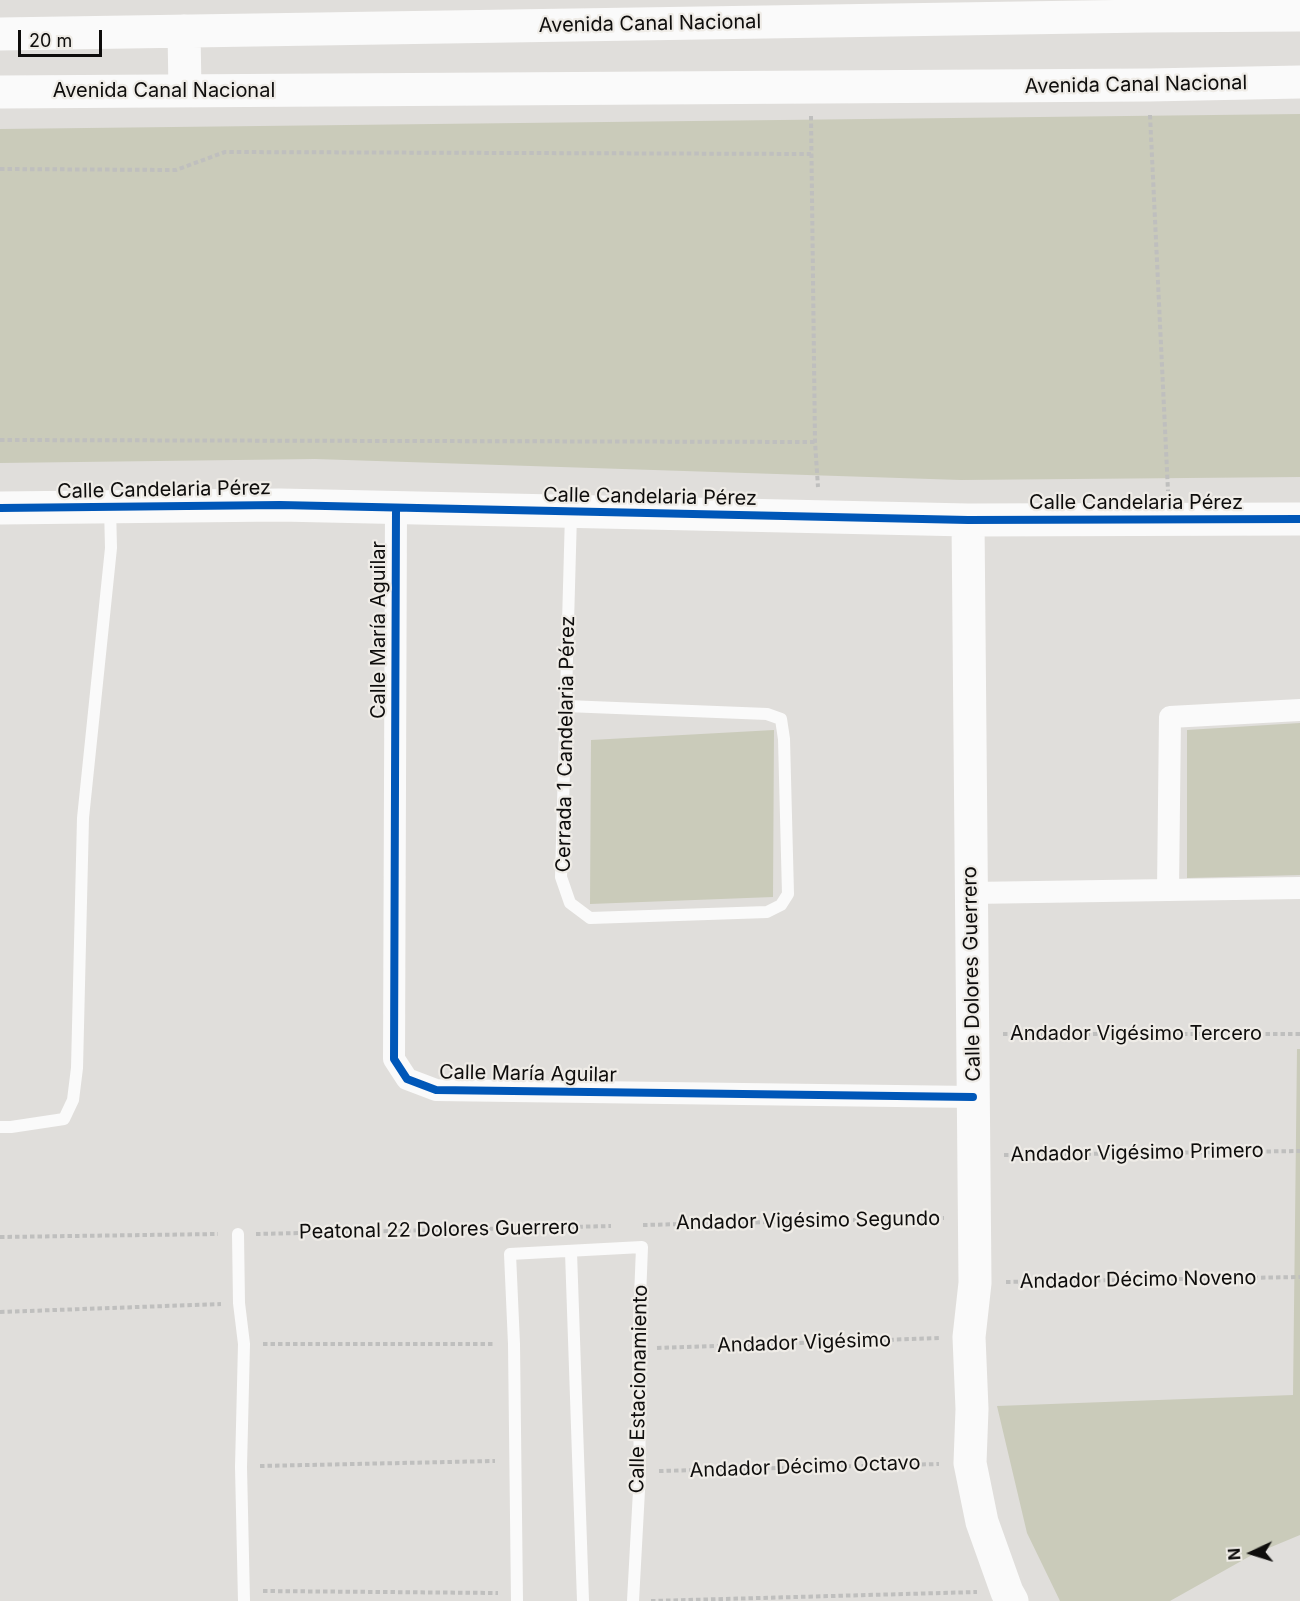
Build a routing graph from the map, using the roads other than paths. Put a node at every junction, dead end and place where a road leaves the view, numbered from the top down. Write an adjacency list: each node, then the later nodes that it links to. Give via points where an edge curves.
1 (1300, 15): 2 (main road, Avenida Canal Nacional)
2 (184, 31): 3 (main road, Avenida Canal Nacional); 5 (main road)
3 (0, 34)
4 (1300, 82): 5 (main road, Avenida Canal Nacional)
5 (185, 91): 6 (main road, Avenida Canal Nacional)
6 (0, 92)
7 (110, 507): 8 (main road, Calle Candelaria Pérez); 9 (main road, Calle Candelaria Pérez); 19 (lane, via 111,548 83,818 73,1100 64,1119)
8 (0, 508)
9 (396, 508): 10 (main road, Calle Candelaria Pérez); 18 (street, Calle María Aguilar, via 394,1059 407,1079 436,1090)
10 (570, 512): 12 (main road, Calle Candelaria Pérez); 13 (lane, Cerrada 1 Candelaria Pérez)
11 (1300, 519): 12 (main road, Calle Candelaria Pérez)
12 (968, 520): 17 (main road, Calle Dolores Guerrero)
13 (566, 706): 13 (lane, Cerrada 1 Candelaria Pérez, via 561,877 570,903 590,918 767,912 781,905 788,894 781,719 767,714)
14 (1300, 710): 16 (street, via 1170,717)
15 (1300, 888): 16 (street)
16 (1168, 890): 17 (street)
17 (971, 893): 18 (main road, Calle Dolores Guerrero)
18 (973, 1097): 23 (main road, Calle Dolores Guerrero, via 975,1283 969,1337 970,1463 982,1522)
19 (0, 1127)
20 (238, 1234): 22 (lane, via 244,1344)
21 (571, 1252): 24 (lane, Calle Estacionamiento, via 510,1254); 25 (lane); 26 (lane, Calle Estacionamiento, via 642,1247 638,1349 640,1472)
22 (244, 1596)
23 (1010, 1596)
24 (517, 1597)
25 (583, 1601)
26 (633, 1601)

